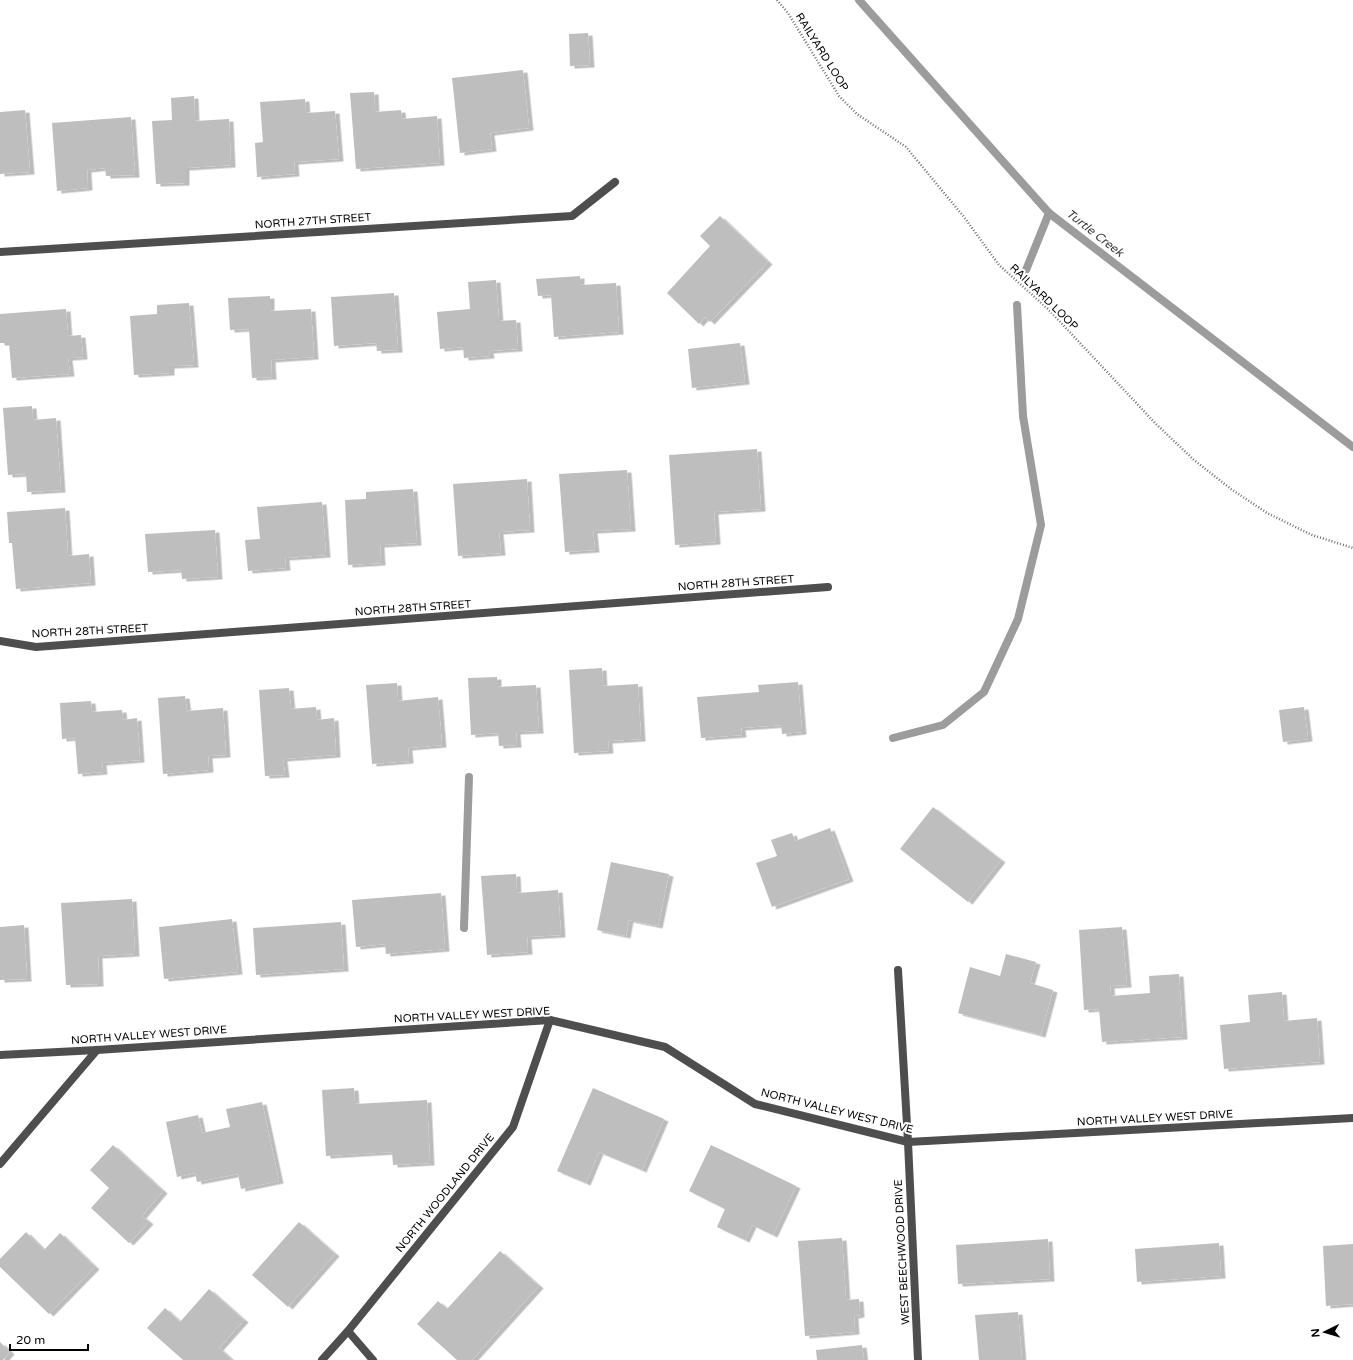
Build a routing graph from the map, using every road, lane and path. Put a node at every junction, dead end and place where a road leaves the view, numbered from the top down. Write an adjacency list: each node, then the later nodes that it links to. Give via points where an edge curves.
1 (777, 0): 4 (path, RAILYARD LOOP, via 788,13 839,96 857,114 906,147 964,217 999,265 1049,310 1154,423 1231,490 1267,513 1312,535)
2 (615, 182): 3 (street, NORTH 27TH STREET, via 572,216)
3 (0, 252)
4 (1353, 548)
5 (828, 588): 6 (street, NORTH 28TH STREET, via 36,647)
6 (0, 641)
7 (898, 970): 12 (street, WEST BEECHWOOD DRIVE)
8 (550, 1020): 9 (street, NORTH VALLEY WEST DRIVE); 12 (street, NORTH VALLEY WEST DRIVE, via 665,1047 755,1104); 14 (street, NORTH WOODLAND DRIVE, via 513,1127)
9 (97, 1050): 10 (street, NORTH VALLEY WEST DRIVE); 13 (street)
10 (0, 1055)
11 (1353, 1118): 12 (street, NORTH VALLEY WEST DRIVE)
12 (908, 1142): 17 (street, WEST BEECHWOOD DRIVE)
13 (0, 1164)
14 (348, 1331): 15 (street, NORTH WOODLAND DRIVE); 16 (street)
15 (322, 1360)
16 (373, 1360)
17 (918, 1360)

